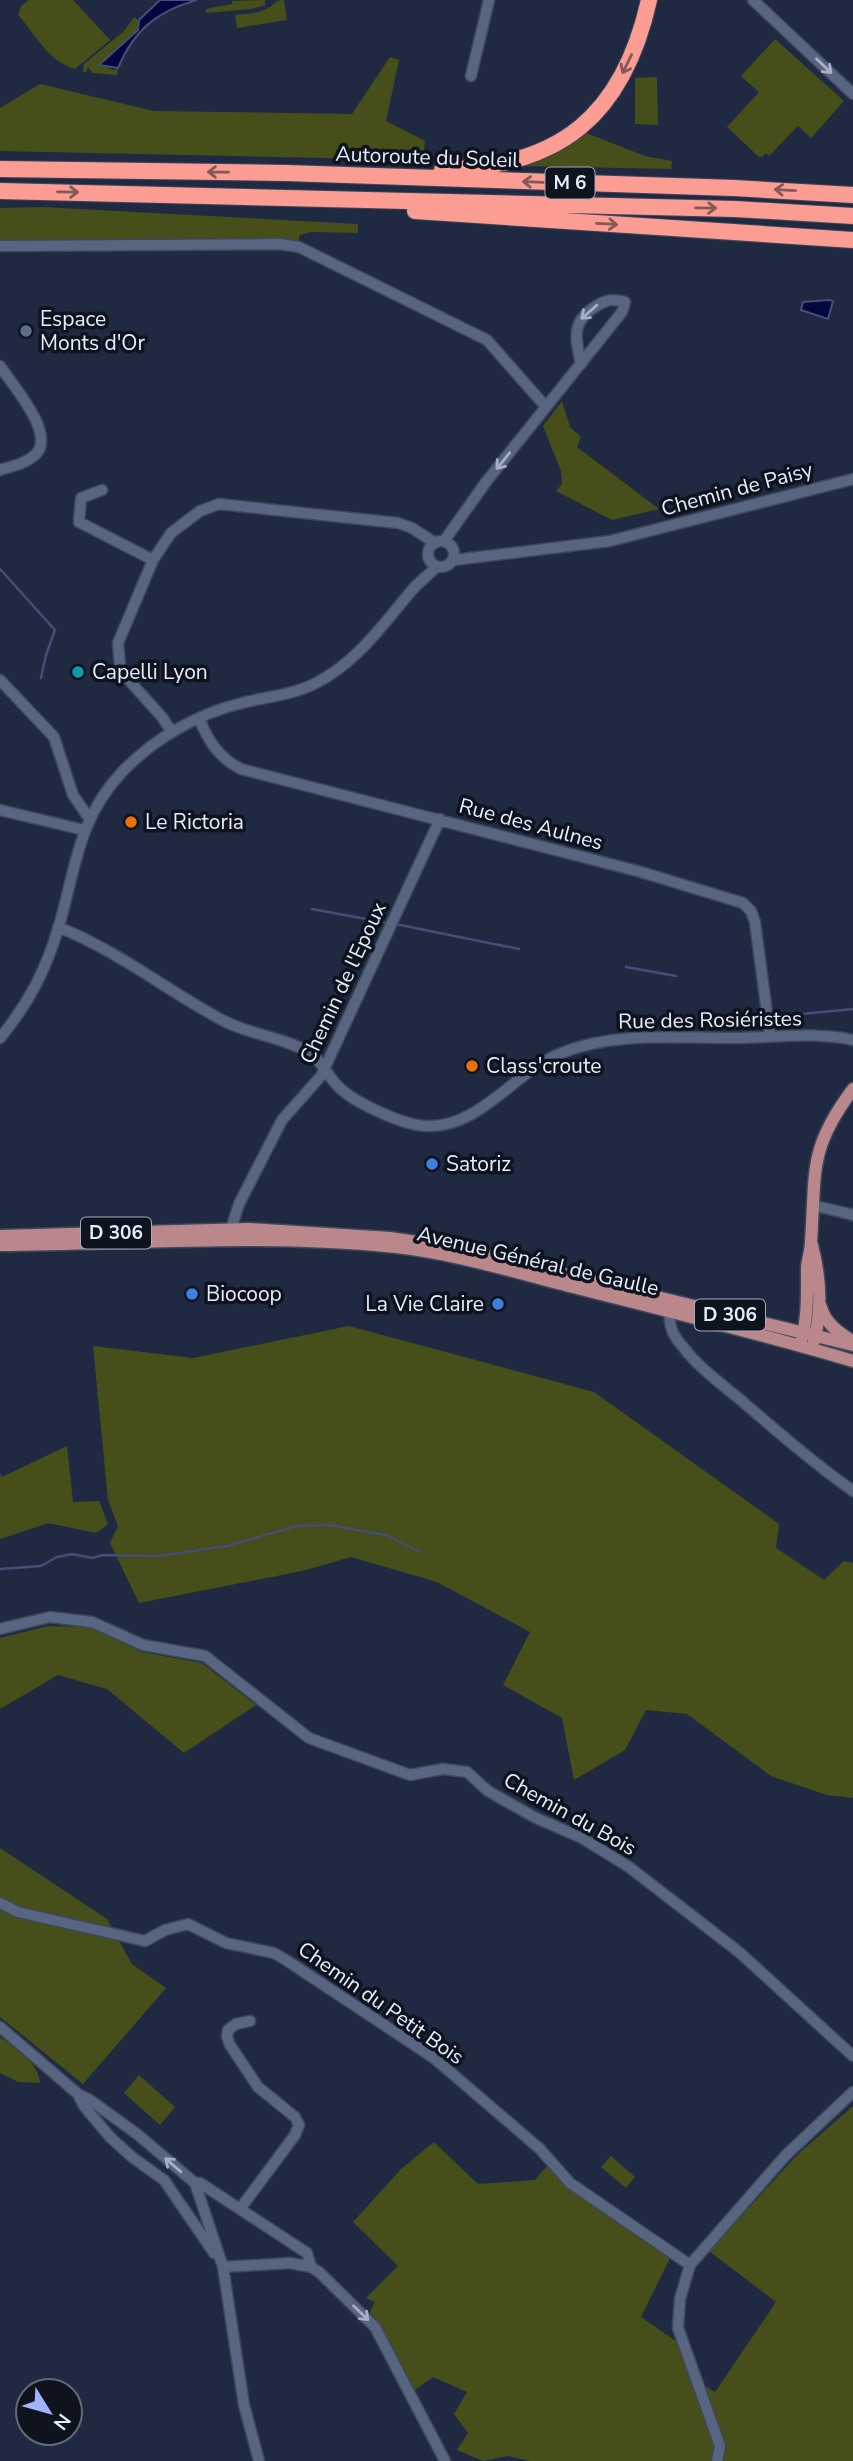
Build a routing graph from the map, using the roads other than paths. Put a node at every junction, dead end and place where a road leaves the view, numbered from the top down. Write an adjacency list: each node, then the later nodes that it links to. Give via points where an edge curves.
1 (489, 0): 4 (street)
2 (649, 0): 7 (highway, one-way to 7, via 631,56 606,101 585,125 538,154 477,168)
3 (752, 0): 5 (street, one-way to 5)
4 (471, 76)
5 (853, 94)
6 (0, 169): 7 (highway, Autoroute du Soleil / M 6, one-way to 6)
7 (286, 173): 9 (highway, Autoroute du Soleil / M 6, one-way to 7)
8 (0, 191): 10 (highway, Autoroute du Soleil / M 6, one-way to 10)
9 (853, 195)
10 (319, 200): 11 (highway, Autoroute du Soleil / M 6, one-way to 11); 12 (highway, one-way to 12, via 470,216)
11 (853, 216)
12 (853, 240)
13 (0, 246): 16 (street, via 299,247 487,340)
14 (581, 364): 14 (street, one-way to 14, via 622,312 625,302 616,299 586,311 578,323 576,342); 16 (street)
15 (0, 366): 17 (street, via 39,425 42,437 32,457)
16 (546, 407): 20 (street, one-way to 20)
17 (0, 470)
18 (853, 479): 21 (street, Chemin de Paisy, via 630,536)
19 (102, 490): 22 (street, via 81,498 79,522)
20 (436, 544): 21 (street, via 451,545); 22 (street, via 398,523 219,505 200,511 171,533); 23 (street)
21 (454, 556): 23 (street, Chemin de Paisy, via 447,566)
22 (153, 560): 26 (street, via 118,643 118,656 130,684)
23 (433, 564): 25 (street, via 378,633 348,662 313,685)
24 (1, 682): 28 (street, via 54,737 73,794)
25 (199, 718): 26 (street); 29 (street, Rue des Aulnes, via 219,754 241,769)
26 (172, 732): 28 (street, via 140,754)
27 (0, 810): 30 (street)
28 (89, 818): 30 (street)
29 (440, 819): 32 (street, Rue des Aulnes, via 743,904 755,922); 35 (street, Chemin de l'Epoux)
30 (84, 830): 31 (street)
31 (58, 927): 33 (street, via 34,991); 35 (street, Rue des Rosiéristes, via 231,1024 312,1054)
32 (770, 1036): 34 (street, Rue des Rosiéristes); 35 (street, Rue des Rosiéristes, via 648,1037 581,1046 543,1061 469,1115 452,1123 424,1126 368,1105 336,1085)
33 (0, 1038)
34 (853, 1040)
35 (324, 1068): 39 (street, Chemin de l'Epoux, via 282,1120 235,1215)
36 (853, 1088): 37 (main road, via 824,1133 814,1169)
37 (812, 1205): 38 (street); 41 (main road)
38 (853, 1215)
39 (230, 1235): 40 (main road, Avenue Général de Gaulle / D 306); 42 (main road, Avenue Général de Gaulle / D 306); 44 (main road, Avenue Général de Gaulle / D 306, via 390,1238 440,1245)
40 (0, 1236)
41 (811, 1244): 43 (main road); 45 (main road, via 806,1317)
42 (0, 1245)
43 (818, 1296): 45 (main road, via 819,1324); 46 (main road, via 823,1315)
44 (671, 1307): 45 (main road, D 306); 48 (street, via 673,1333 701,1367)
45 (811, 1340): 46 (main road, D 306); 47 (main road, D 306)
46 (853, 1343)
47 (853, 1361)
48 (853, 1491)
49 (0, 1629): 53 (street, Chemin du Bois, via 50,1617 92,1622 143,1645 205,1656 309,1738 410,1775 443,1769 467,1772 488,1791 582,1838 639,1875 768,1976)
50 (0, 1903): 58 (street, Chemin du Petit Bois, via 18,1912 145,1941 188,1924 226,1943 286,1959 434,2058 540,2149 570,2183)
51 (250, 2021): 57 (street, via 228,2030 230,2045 258,2087 299,2125)
52 (0, 2027): 55 (street)
53 (853, 2056)
54 (853, 2092): 58 (street, via 786,2155)
55 (78, 2094): 56 (street, one-way to 55, via 137,2134); 59 (street, via 110,2137 164,2180)
56 (195, 2183): 57 (street); 59 (street)
57 (240, 2209): 60 (street, via 307,2253)
58 (690, 2265): 63 (street, via 678,2328 720,2446)
59 (223, 2267): 60 (street, via 290,2263); 61 (street, via 244,2406)
60 (311, 2267): 62 (street, one-way to 62, via 375,2327)
61 (259, 2461)
62 (445, 2461)
63 (718, 2461)

